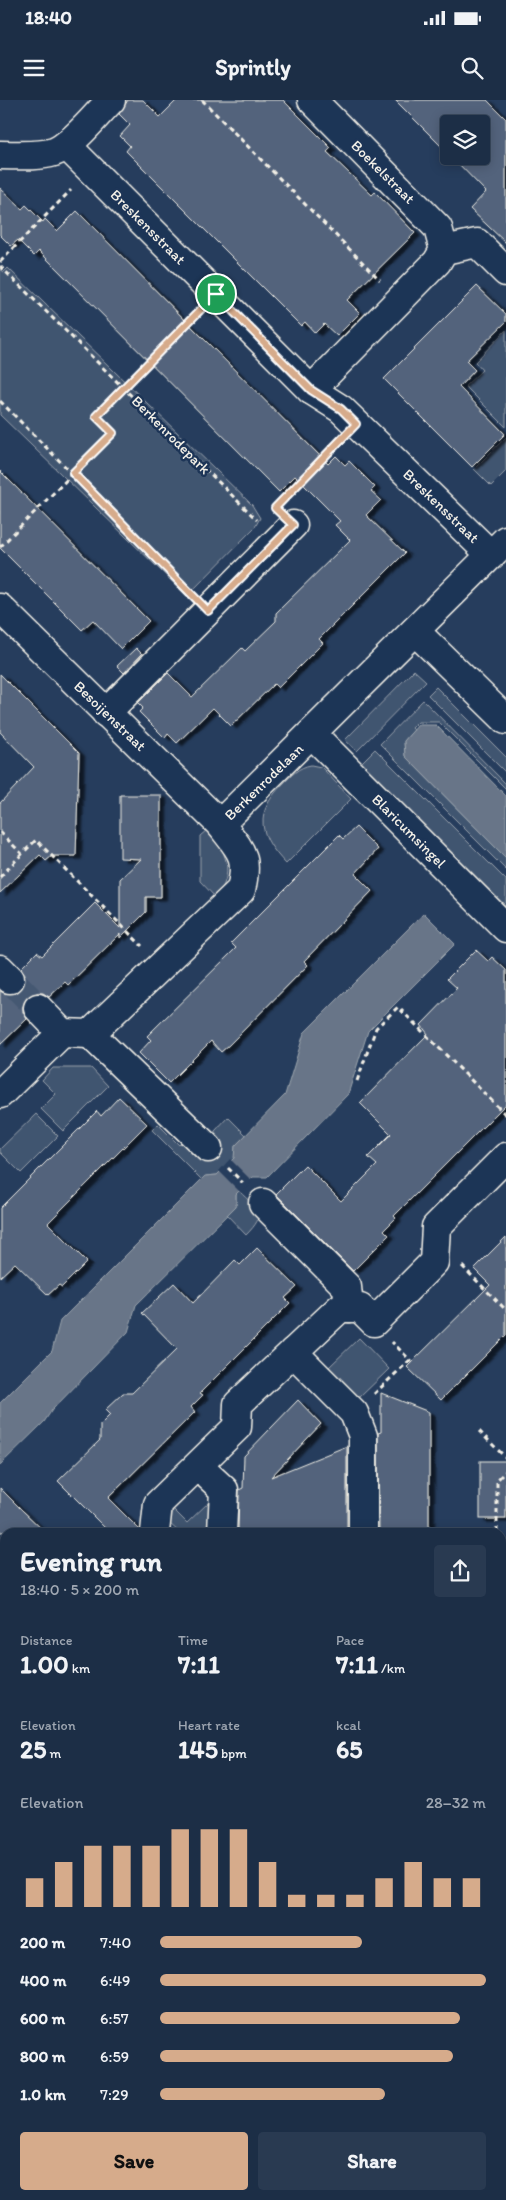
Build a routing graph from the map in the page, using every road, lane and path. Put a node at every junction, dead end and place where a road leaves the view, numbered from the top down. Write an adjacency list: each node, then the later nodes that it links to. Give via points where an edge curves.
1 (111, 100): 4 (street)
2 (202, 100): 11 (path)
3 (312, 100): 7 (street, Boekelstraat, via 438,228)
4 (66, 145): 5 (street, via 55,152); 6 (street, Breskensstraat)
5 (0, 154)
6 (91, 169): 8 (path); 10 (street, Breskensstraat)
7 (444, 250): 9 (street, via 477,243); 11 (street, via 437,262)
8 (0, 264): 12 (path, Berkenrodepark)
9 (506, 272)
10 (216, 294): 12 (path); 13 (street, Breskensstraat)
11 (400, 300): 13 (street)
12 (123, 388): 16 (path, via 96,416 113,433); 17 (path, Berkenrodepark)
13 (311, 390): 15 (street, Breskensstraat, via 341,409)
14 (0, 401): 16 (path)
15 (356, 424): 17 (path, via 275,508); 19 (street, Breskensstraat)
16 (73, 473): 18 (path); 21 (path)
17 (285, 533): 21 (street)
18 (0, 547)
19 (499, 548): 22 (street, Berkenrodelaan)
20 (0, 608): 23 (street, Besoijenstraat)
21 (208, 611): 23 (street)
22 (415, 631): 24 (street); 25 (street, Berkenrodelaan)
23 (106, 713): 26 (street, Besoijenstraat)
24 (506, 720)
25 (312, 734): 26 (street, Berkenrodelaan); 30 (street, Blaricumsingel)
26 (220, 824): 31 (street, Berkenrodelaan, via 243,853 245,871 241,890)
27 (0, 832): 28 (path)
28 (22, 854): 29 (path); 31 (path, via 36,840)
29 (0, 877)
30 (506, 928)
31 (162, 965): 34 (street, Berkenrodelaan)
32 (38, 1008): 33 (street)
33 (62, 1033): 34 (street); 36 (street)
34 (90, 1034): 38 (street)
35 (357, 1081): 37 (path, via 376,1028 398,1006)
36 (0, 1094)
37 (506, 1115)
38 (208, 1148): 40 (path)
39 (506, 1157): 41 (street, via 436,1227)
40 (263, 1203): 42 (street, via 347,1287)
41 (434, 1262): 43 (path, via 458,1262); 44 (street)
42 (349, 1308): 44 (street, via 360,1308); 45 (street, via 340,1308)
43 (506, 1310)
44 (374, 1322): 46 (path, via 410,1360)
45 (293, 1352): 46 (street); 49 (street, via 238,1404 237,1427)
46 (354, 1413): 53 (street, via 362,1436)
47 (479, 1431): 48 (path)
48 (506, 1458)
49 (198, 1466): 51 (street, via 158,1504); 52 (street, via 224,1490)
50 (506, 1471): 54 (path, via 497,1480)
51 (159, 1528)
52 (222, 1528)
53 (363, 1528)
54 (497, 1528)

